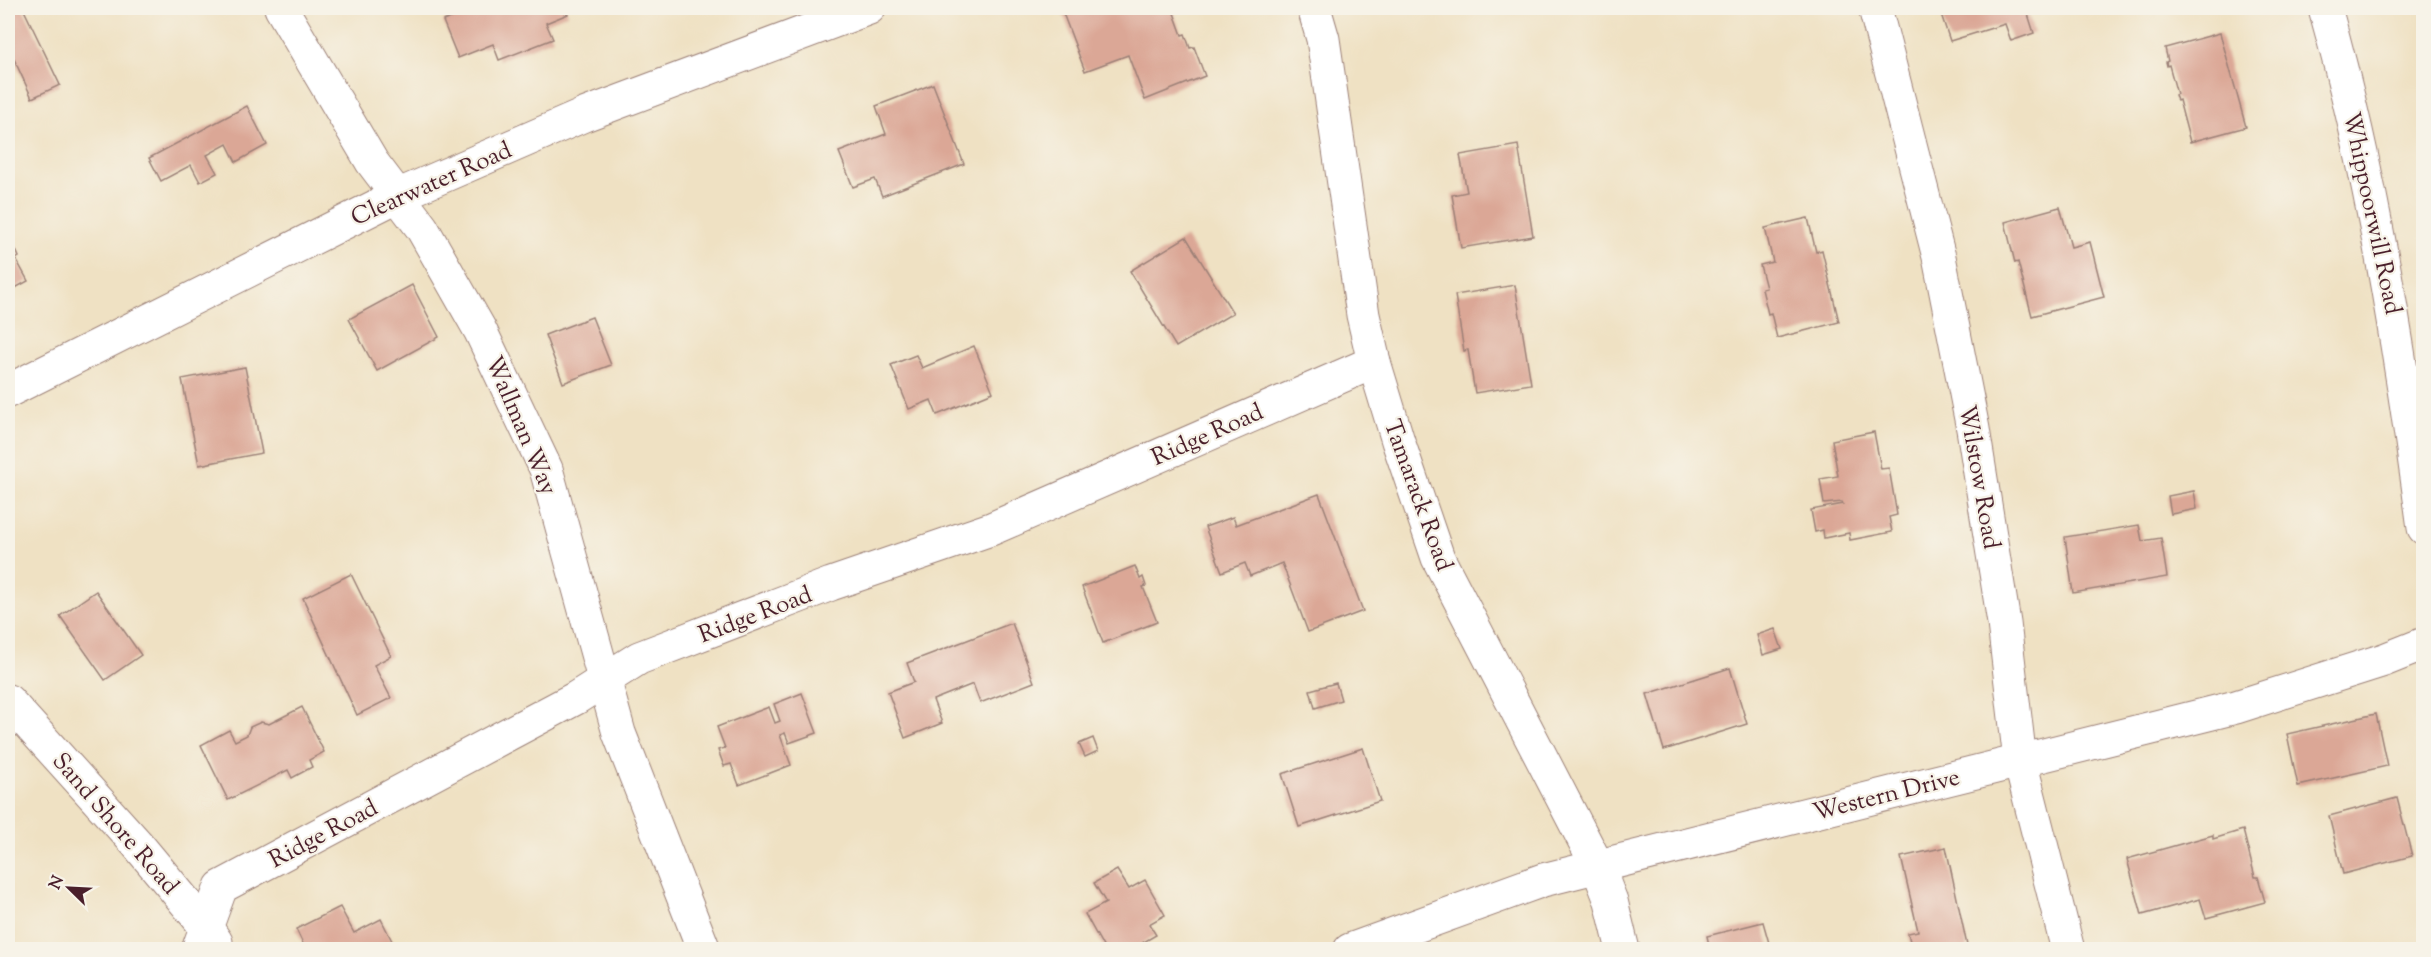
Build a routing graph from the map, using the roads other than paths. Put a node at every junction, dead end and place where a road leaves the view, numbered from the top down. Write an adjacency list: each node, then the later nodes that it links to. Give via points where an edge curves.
1 (281, 8): 6 (street, Wallman Way, via 372,162)
2 (869, 8): 6 (street, Clearwater Road, via 584,115)
3 (1314, 8): 7 (street, Tamarack Road, via 1323,39 1363,315)
4 (1875, 8): 13 (street, Wilstow Road, via 1939,257 1973,429 2004,623)
5 (2325, 8): 9 (street, Whippoorwill Road, via 2344,74 2395,323)
6 (397, 196): 8 (street, Clearwater Road); 11 (street, Wallman Way, via 422,228 480,330 546,470)
7 (1374, 362): 11 (street, Ridge Road, via 991,529 831,584 639,658); 14 (street, Tamarack Road, via 1438,558)
8 (8, 391)
9 (2424, 528)
10 (2424, 644): 13 (street, Western Drive, via 2236,707)
11 (604, 681): 15 (street, Ridge Road, via 221,887); 16 (street, Wallman Way, via 619,733)
12 (8, 701): 15 (street, Sand Shore Road, via 137,844)
13 (2019, 761): 14 (street, Western Drive); 19 (street, Wilstow Road)
14 (1597, 865): 17 (street, Western Drive, via 1543,880); 18 (street, Tamarack Road)
15 (208, 942)
16 (704, 950)
17 (1350, 950)
18 (1623, 950)
19 (2068, 950)

